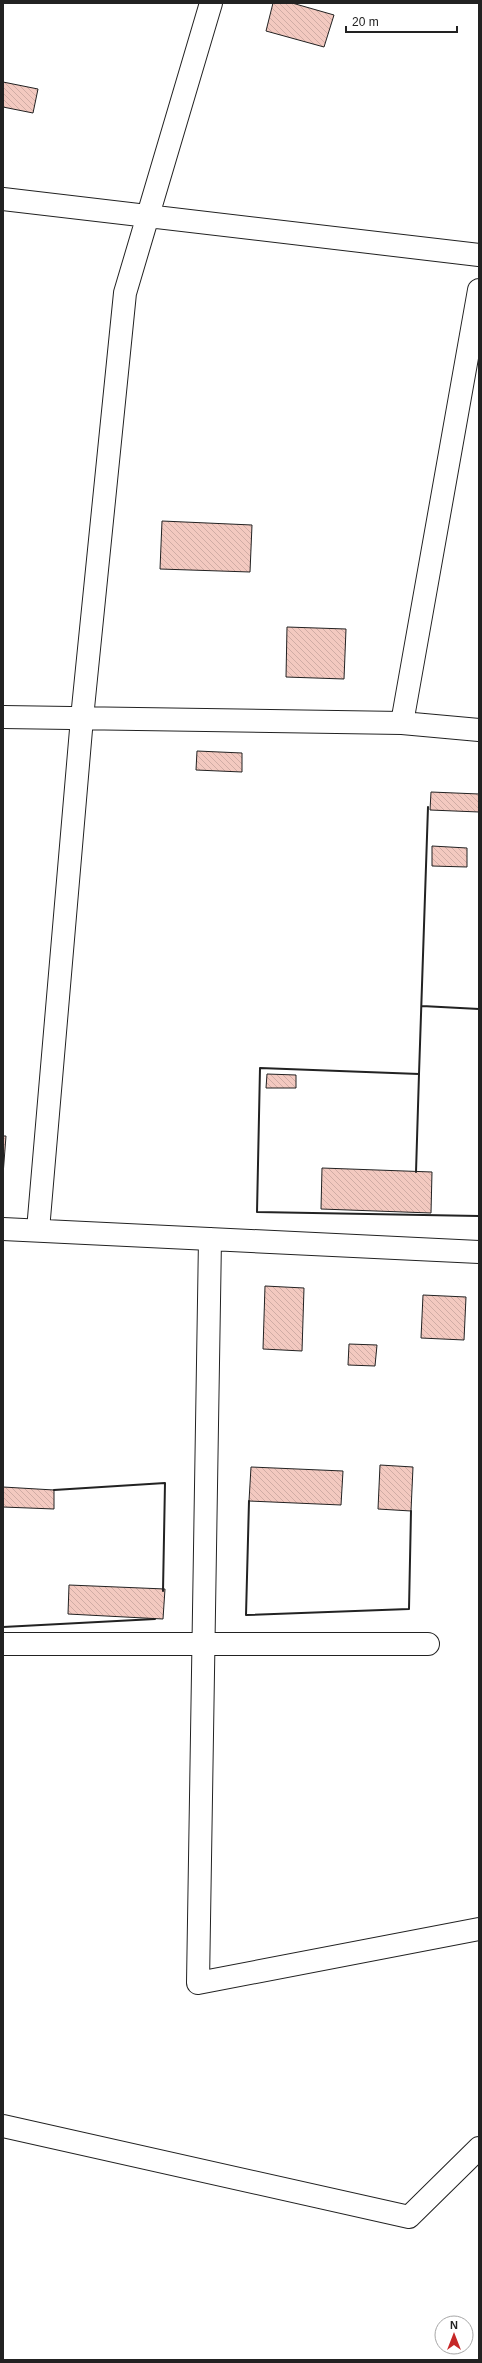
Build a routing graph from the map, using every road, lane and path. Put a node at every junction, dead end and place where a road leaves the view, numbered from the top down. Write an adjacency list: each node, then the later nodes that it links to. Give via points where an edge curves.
1 (211, 3): 3 (street)
2 (3, 199): 3 (street)
3 (148, 216): 4 (street); 7 (street, via 125,293)
4 (479, 255)
5 (479, 290): 8 (street)
6 (3, 717): 7 (street)
7 (82, 718): 8 (street); 11 (street)
8 (402, 723): 9 (street)
9 (479, 730)
10 (3, 1229): 11 (street)
11 (38, 1230): 12 (street)
12 (210, 1239): 13 (street); 15 (street)
13 (479, 1252)
14 (3, 1644): 15 (street)
15 (203, 1644): 16 (street); 17 (street, via 198,1983)
16 (428, 1644)
17 (479, 1929)
18 (3, 2126): 19 (street, via 408,2216)
19 (479, 2148)

